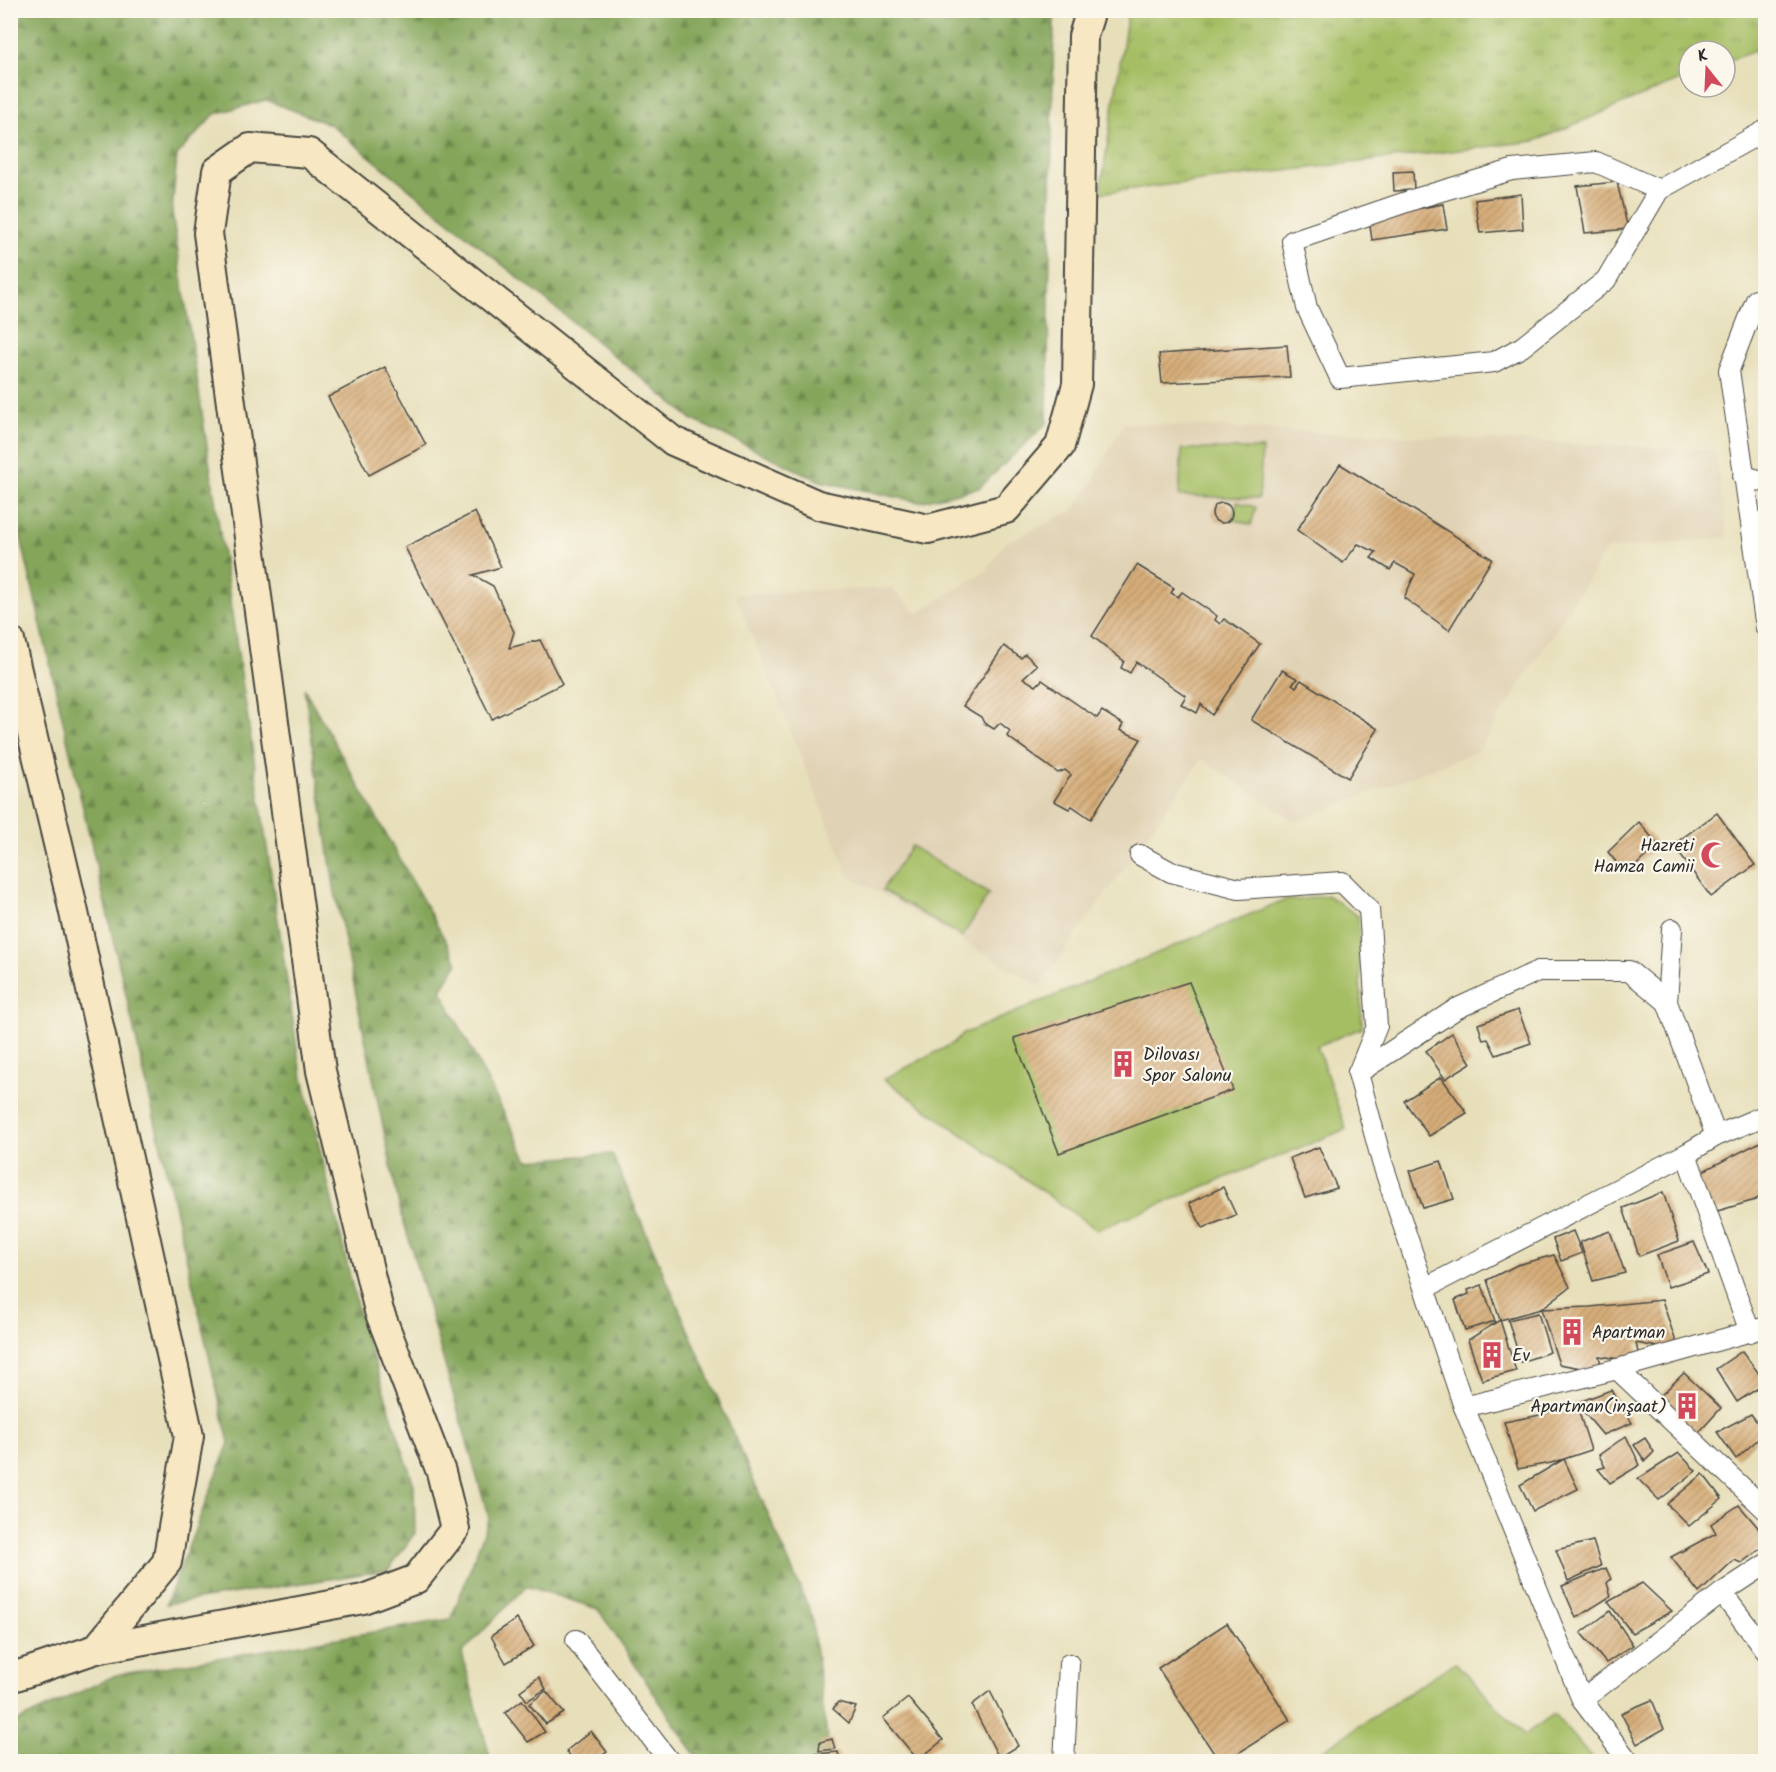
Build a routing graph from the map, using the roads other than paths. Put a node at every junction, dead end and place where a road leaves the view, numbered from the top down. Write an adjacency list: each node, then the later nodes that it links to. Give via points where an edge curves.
1 (1091, 10): 25 (street, via 1083,36 1077,384 1060,447 1006,509 928,529 818,505 673,441 309,153 250,148 218,171 208,233 321,1071 379,1311 441,1472 455,1529 416,1579 363,1599)
2 (1766, 130): 3 (street)
3 (1659, 190): 3 (street, via 1596,162 1512,171 1408,202 1292,241 1307,308 1340,378 1494,362 1522,347 1605,280)
4 (1766, 300): 5 (street, via 1756,300 1729,370)
5 (1743, 476): 6 (street); 7 (street)
6 (1766, 482)
7 (1761, 575): 8 (street)
8 (1766, 628)
9 (10, 641): 25 (street, via 189,1436 167,1562)
10 (1140, 855): 13 (street, via 1171,872 1239,889 1342,882 1369,909 1377,1026)
11 (1672, 929): 12 (street)
12 (1667, 1002): 13 (street, via 1629,971 1538,971 1456,1009); 15 (street)
13 (1358, 1073): 17 (street, via 1382,1162)
14 (1766, 1115): 15 (street)
15 (1716, 1136): 16 (street)
16 (1686, 1155): 17 (street); 18 (street)
17 (1425, 1288): 20 (street)
18 (1758, 1329): 19 (street)
19 (1617, 1369): 20 (street); 21 (street)
20 (1464, 1407): 29 (street)
21 (1766, 1510)
22 (1766, 1564): 23 (street)
23 (1722, 1593): 26 (street); 29 (street)
24 (576, 1641): 30 (street)
25 (96, 1649): 28 (street)
26 (1766, 1651)
27 (1069, 1664): 31 (street)
28 (10, 1678)
29 (1582, 1700): 32 (street)
30 (670, 1761)
31 (1064, 1761)
32 (1629, 1761)

